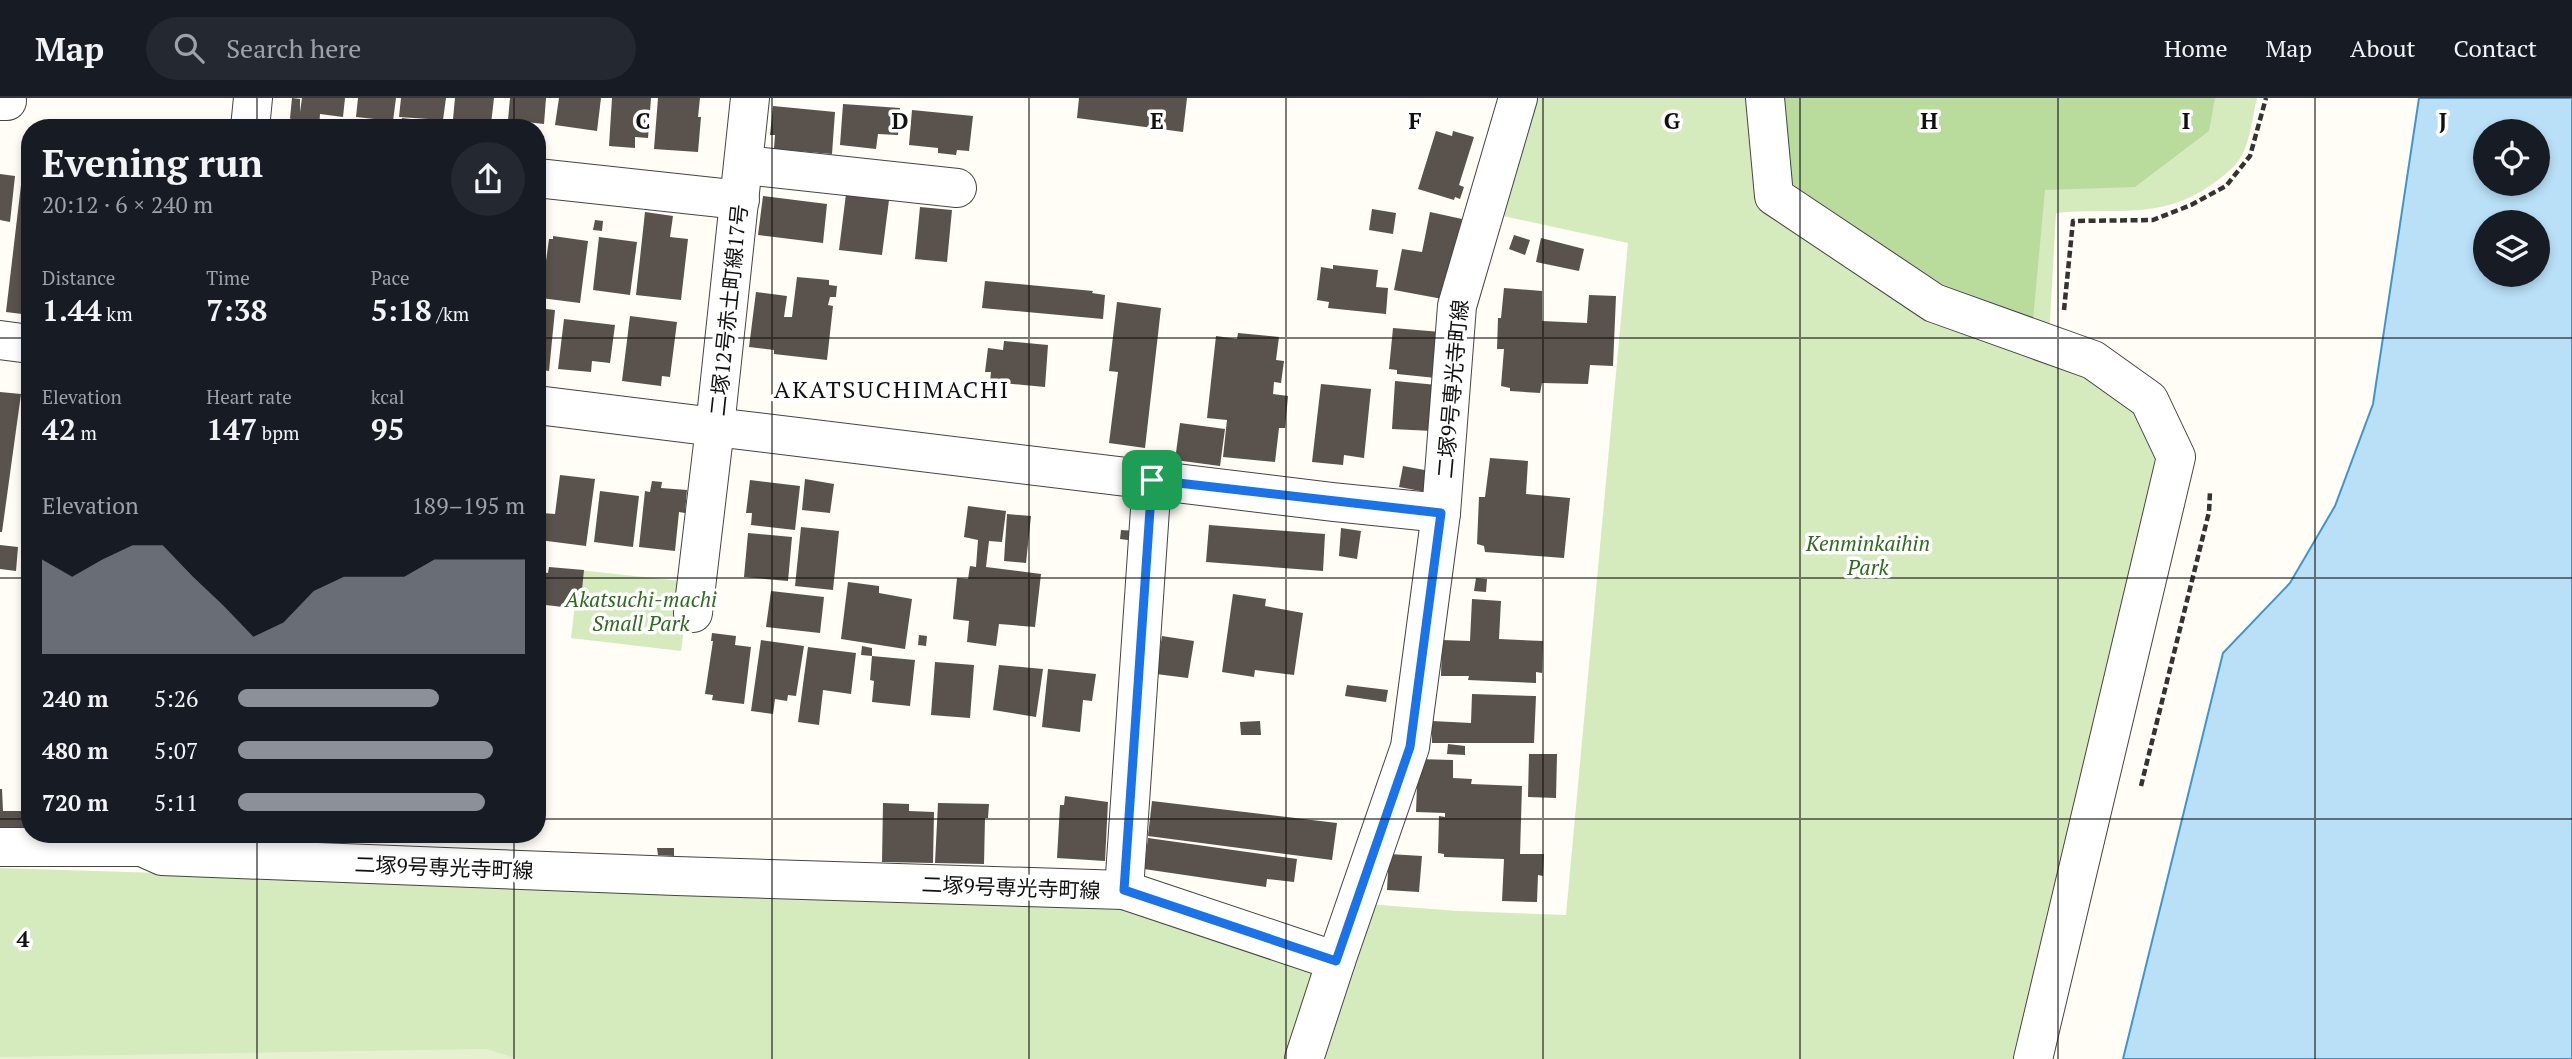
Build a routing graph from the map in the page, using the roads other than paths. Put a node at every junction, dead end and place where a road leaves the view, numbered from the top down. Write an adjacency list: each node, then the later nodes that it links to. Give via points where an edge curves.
1 (253, 98): 5 (street)
2 (750, 98): 7 (street, 二塚12号赤土町線17号)
3 (1518, 98): 14 (street, 二塚9号専光寺町線, via 1457,306)
4 (1765, 98): 21 (street, via 1774,196 1934,303 2093,360 2149,400 2176,457)
5 (251, 119)
6 (546, 178): 7 (street)
7 (742, 182): 8 (street); 12 (street, 二塚12号赤土町線17号)
8 (957, 188)
9 (0, 340): 10 (street)
10 (21, 343)
11 (546, 406): 12 (street, 二塚12号赤土町線17号)
12 (715, 427): 13 (street); 15 (street)
13 (1152, 480): 14 (street); 18 (street)
14 (1441, 513): 19 (street, 二塚9号専光寺町線, via 1410,747)
15 (692, 614)
16 (164, 846): 17 (street, 二塚9号専光寺町線); 18 (street, 二塚9号専光寺町線, via 676,876)
17 (0, 847)
18 (1124, 890): 19 (street, 二塚9号専光寺町線)
19 (1336, 961): 20 (street)
20 (1304, 1059)
21 (2033, 1059)

